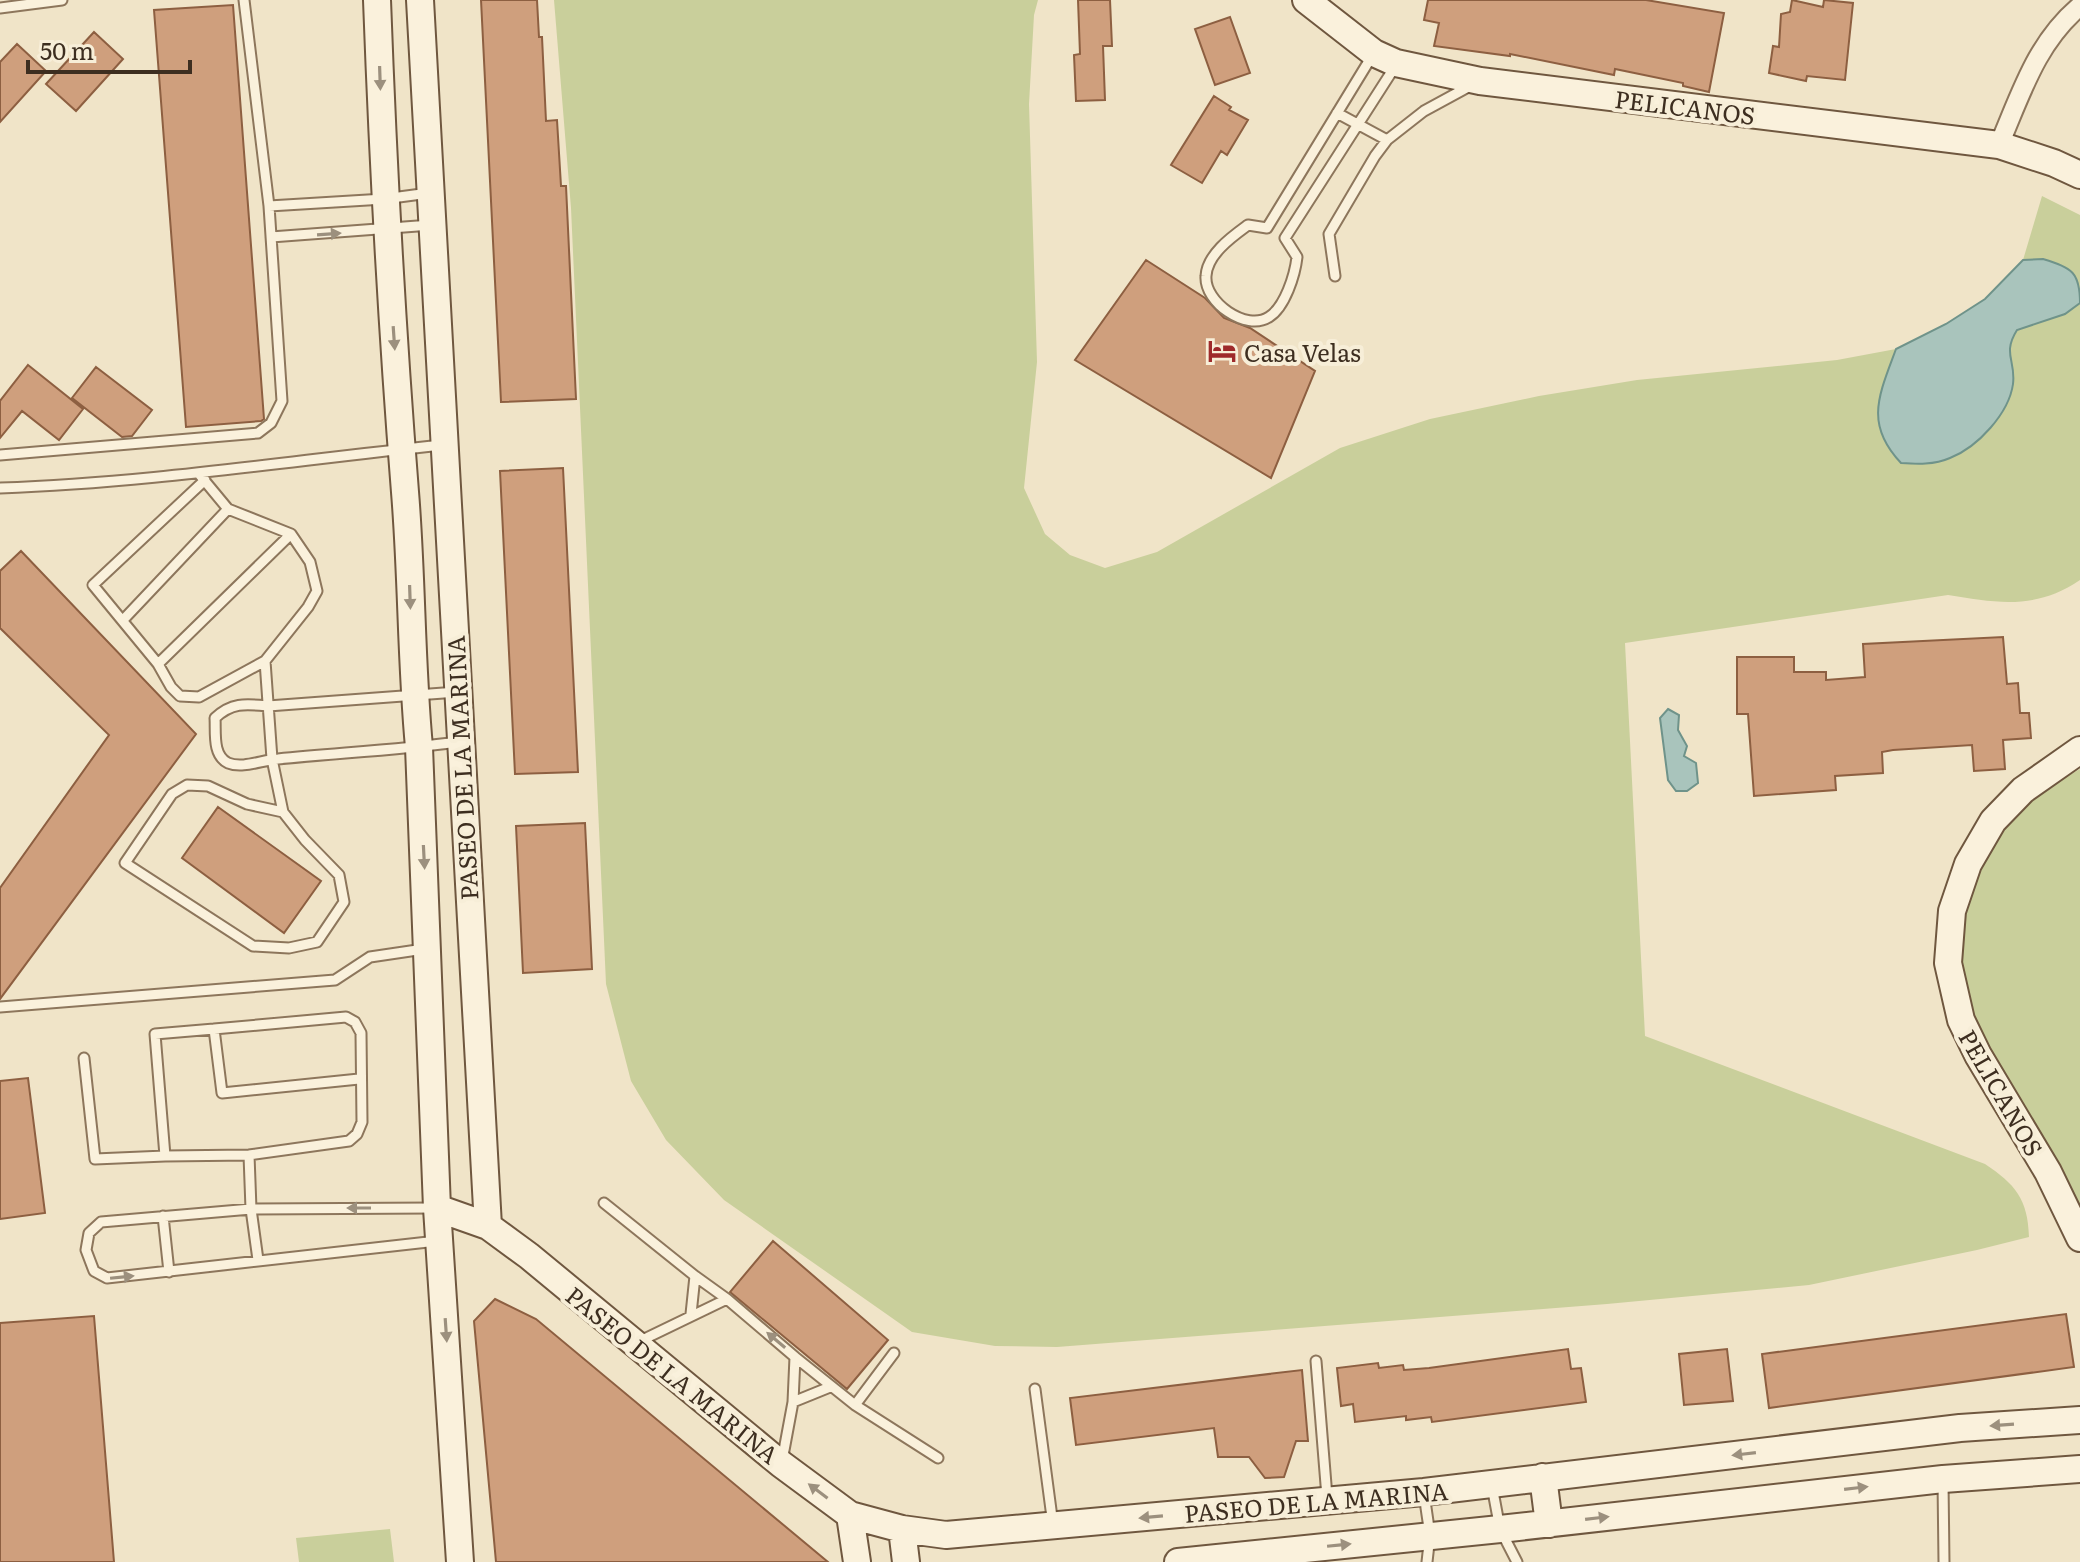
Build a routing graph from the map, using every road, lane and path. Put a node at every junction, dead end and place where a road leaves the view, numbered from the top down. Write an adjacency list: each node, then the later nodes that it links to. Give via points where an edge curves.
1 (62, 0): 7 (lane)
2 (244, 0): 17 (lane)
3 (377, 0): 16 (street, PASEO DE LA MARINA, one-way to 16)
4 (420, 0): 15 (street, PASEO DE LA MARINA)
5 (1306, 0): 8 (street, PELICANOS)
6 (2080, 6): 13 (street, via 2059,23 2040,52)
7 (0, 8)
8 (1385, 58): 9 (street, PELICANOS); 10 (lane); 11 (lane)
9 (1480, 81): 12 (lane, via 1424,111); 13 (street, PELICANOS)
10 (1337, 113): 11 (lane); 19 (lane)
11 (1358, 124): 12 (lane); 22 (lane)
12 (1387, 140): 23 (lane, via 1329,234)
13 (1999, 145): 14 (street, PELICANOS)
14 (2080, 175)
15 (430, 193): 16 (lane); 18 (street, PASEO DE LA MARINA)
16 (384, 199): 17 (lane); 20 (street, PASEO DE LA MARINA)
17 (269, 206): 21 (lane)
18 (431, 225): 20 (lane); 24 (street, PASEO DE LA MARINA)
19 (1267, 228): 22 (lane); 22 (lane, via 1248,225 1227,241 1205,275 1209,291 1238,317 1255,322 1270,317 1284,297 1297,257)
20 (387, 230): 21 (lane, one-way to 20); 25 (street, PASEO DE LA MARINA, one-way to 25)
21 (271, 237): 26 (lane, via 282,401 271,423 258,433)
22 (1285, 238)
23 (1335, 276)
24 (443, 445): 25 (lane); 29 (street, PASEO DE LA MARINA)
25 (401, 449): 27 (lane); 30 (street, PASEO DE LA MARINA)
26 (0, 455)
27 (202, 477): 28 (lane); 31 (lane); 33 (lane, via 93,585)
28 (0, 488)
29 (445, 492): 30 (street); 36 (street, PASEO DE LA MARINA)
30 (406, 494): 37 (street, PASEO DE LA MARINA, one-way to 37)
31 (228, 509): 32 (lane); 33 (lane)
32 (291, 534): 34 (lane, via 310,562 317,591); 35 (lane)
33 (123, 620): 35 (lane)
34 (265, 661): 35 (lane, via 199,697 180,696); 38 (lane)
35 (158, 664)
36 (457, 692): 37 (lane); 39 (street, PASEO DE LA MARINA)
37 (414, 697): 38 (lane); 40 (street, PASEO DE LA MARINA)
38 (268, 706): 42 (lane); 42 (lane, via 238,704 224,709 215,718 216,748 229,763)
39 (459, 742): 40 (lane); 55 (street, PASEO DE LA MARINA)
40 (419, 747): 42 (lane); 44 (street, PASEO DE LA MARINA, one-way to 44)
41 (2080, 750): 56 (street, PELICANOS, via 2023,790 1993,821 1968,864 1952,911 1948,963 1961,1020)
42 (272, 759): 43 (lane)
43 (283, 812): 43 (lane, via 339,875 344,902 317,942 289,948 253,946 125,863 172,794 187,785 208,786 247,804)
44 (429, 949): 45 (lane, via 370,957 335,980); 52 (street, PASEO DE LA MARINA)
45 (0, 1007)
46 (214, 1029): 48 (lane, via 346,1017 361,1033); 48 (lane, via 222,1093); 50 (lane, via 155,1034)
47 (84, 1058): 50 (lane, via 95,1159)
48 (359, 1079): 49 (lane, via 362,1122 349,1141)
49 (249, 1155): 50 (lane); 53 (lane)
50 (165, 1156)
51 (604, 1203): 60 (lane)
52 (437, 1208): 53 (lane, one-way to 53); 55 (street); 57 (street, PASEO DE LA MARINA)
53 (251, 1209): 54 (lane); 58 (lane)
54 (163, 1216): 59 (lane); 59 (lane, one-way to 59, via 101,1222 89,1233 86,1250 94,1271 107,1278)
55 (488, 1226): 63 (street, PASEO DE LA MARINA)
56 (2080, 1238)
57 (441, 1247): 58 (lane); 86 (street, PASEO DE LA MARINA, one-way to 86)
58 (258, 1260): 59 (lane)
59 (169, 1272)
60 (695, 1276): 61 (lane); 62 (lane)
61 (727, 1299): 62 (lane); 65 (lane, one-way to 61)
62 (691, 1314): 63 (lane)
63 (635, 1344): 73 (street, PASEO DE LA MARINA)
64 (894, 1353): 70 (lane)
65 (795, 1357): 67 (lane); 69 (lane)
66 (1316, 1361): 79 (lane)
67 (830, 1387): 69 (lane); 70 (lane)
68 (1035, 1389): 82 (lane)
69 (793, 1402): 73 (lane)
70 (855, 1405): 72 (lane)
71 (2080, 1420): 75 (street, PASEO DE LA MARINA, one-way to 75, via 1960,1428)
72 (938, 1458)
73 (781, 1464): 80 (street, PASEO DE LA MARINA, one-way to 73)
74 (2080, 1469): 76 (street, PASEO DE LA MARINA)
75 (1543, 1477): 77 (street, PASEO DE LA MARINA); 81 (street)
76 (1943, 1479): 81 (street, PASEO DE LA MARINA, one-way to 76); 92 (lane)
77 (1491, 1484): 78 (street, PASEO DE LA MARINA); 84 (lane)
78 (1424, 1492): 79 (street, PASEO DE LA MARINA); 85 (lane)
79 (1327, 1500): 82 (street, PASEO DE LA MARINA, one-way to 82)
80 (850, 1515): 83 (street, PASEO DE LA MARINA); 87 (street)
81 (1549, 1524): 84 (street, PASEO DE LA MARINA)
82 (1053, 1526): 83 (street, PASEO DE LA MARINA, via 946,1535)
83 (902, 1529): 88 (street)
84 (1500, 1529): 85 (street, PASEO DE LA MARINA); 91 (lane)
85 (1430, 1535): 89 (street, PASEO DE LA MARINA, one-way to 85); 90 (lane)
86 (460, 1562)
87 (857, 1562)
88 (906, 1562)
89 (1178, 1562)
90 (1427, 1562)
91 (1517, 1562)
92 (1944, 1562)

